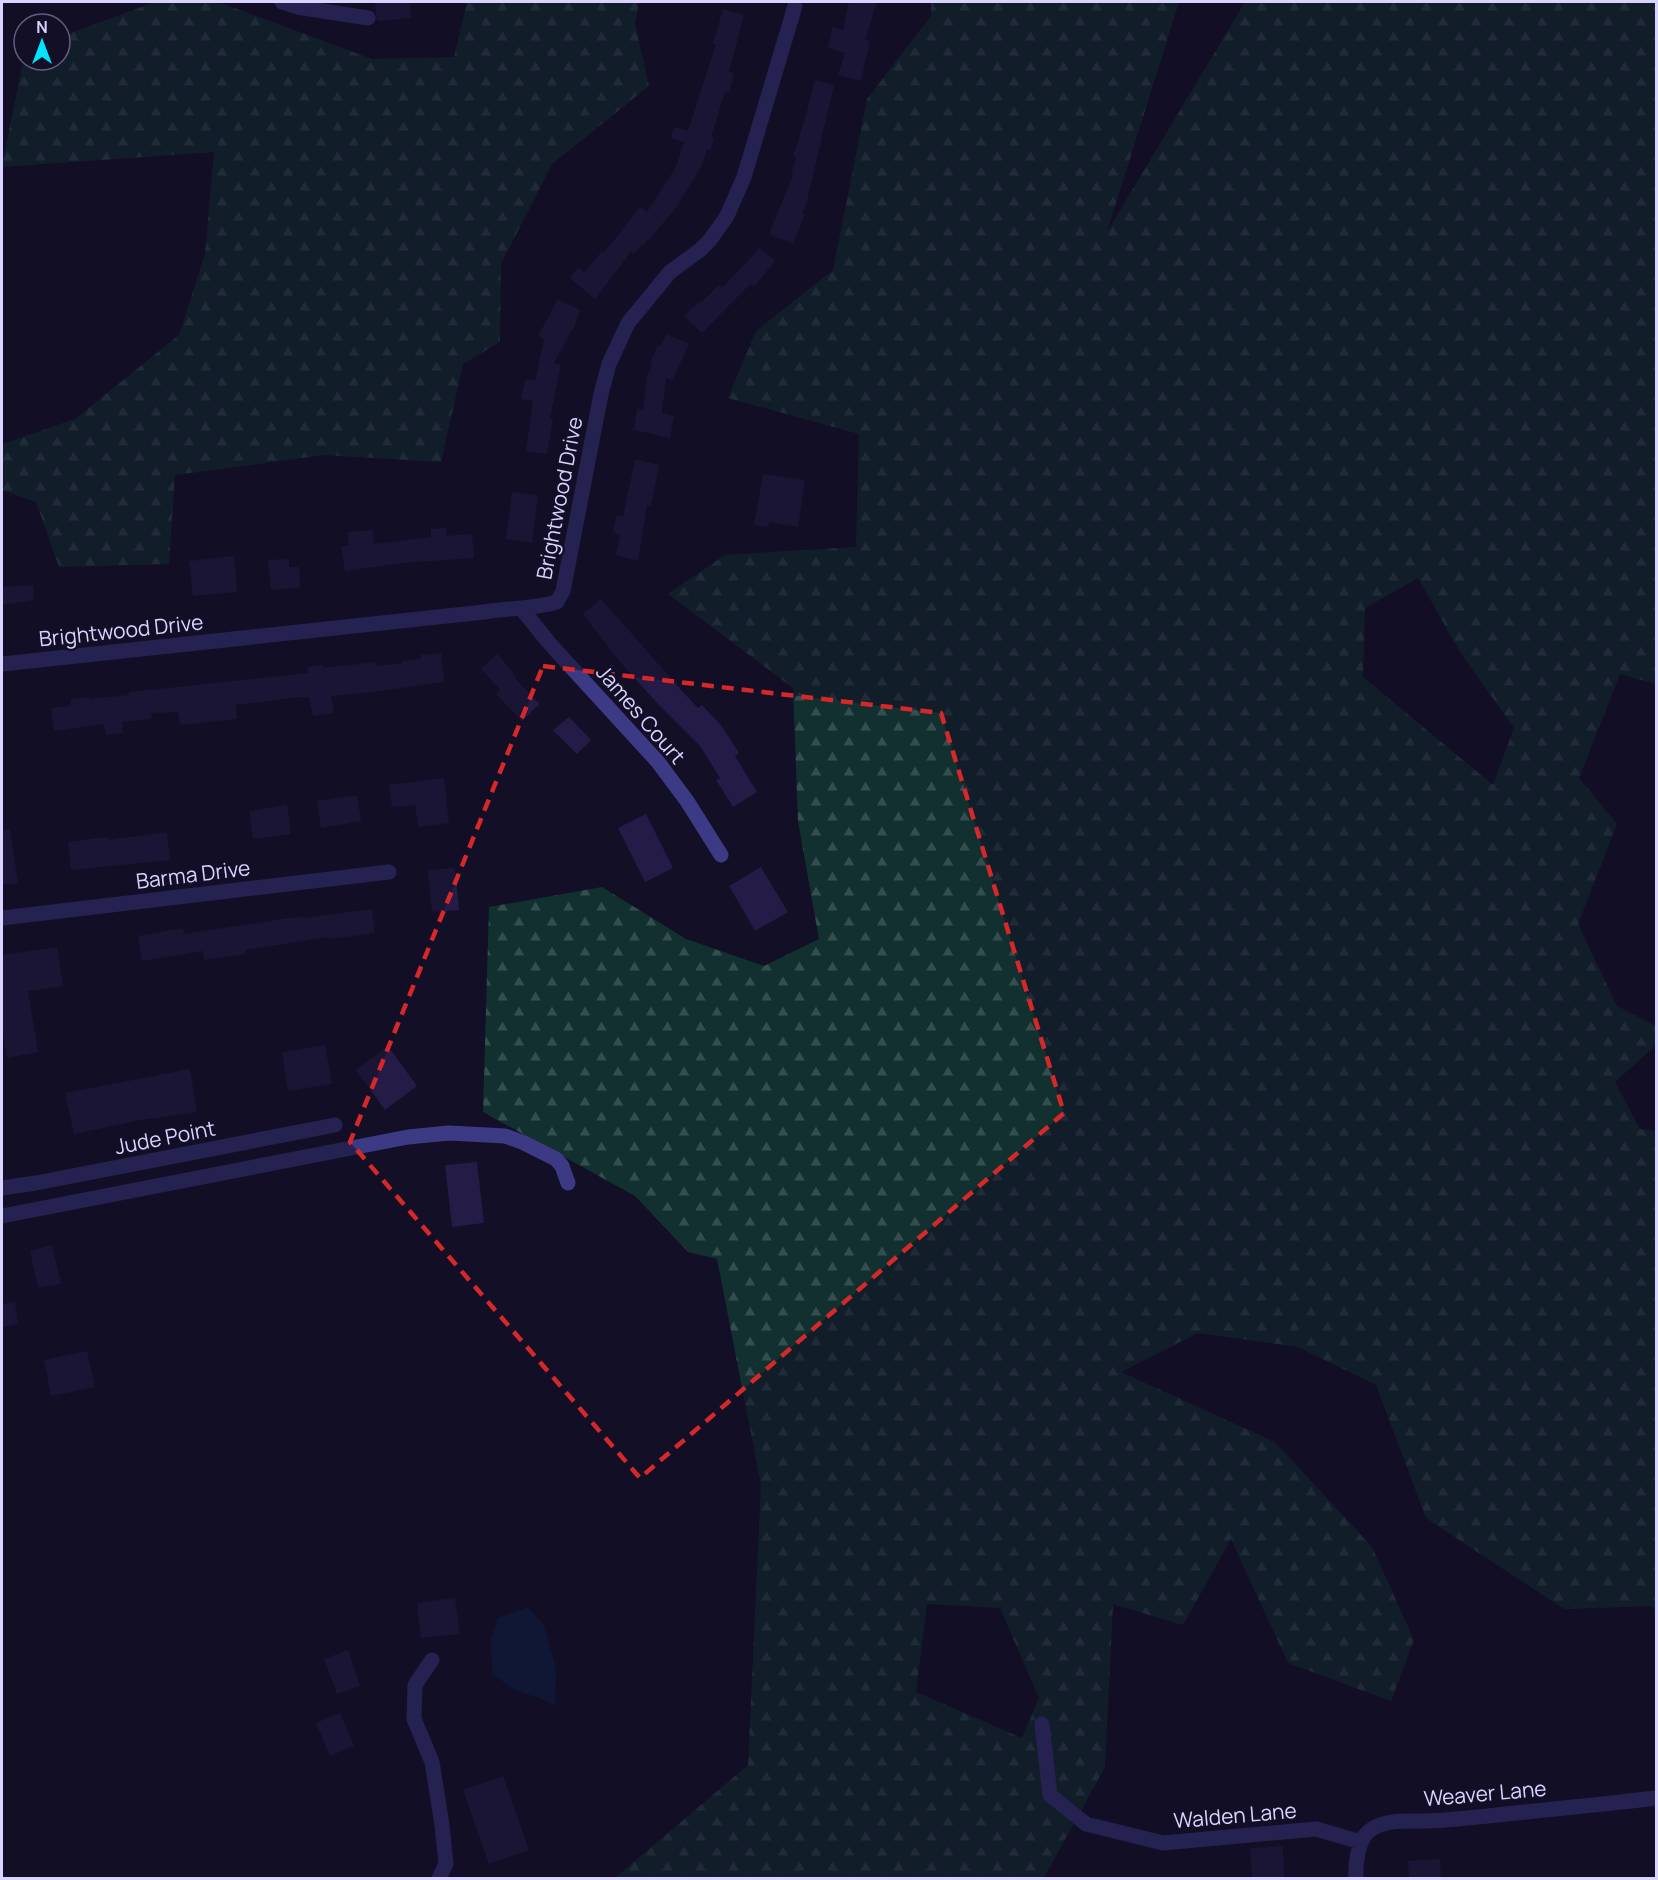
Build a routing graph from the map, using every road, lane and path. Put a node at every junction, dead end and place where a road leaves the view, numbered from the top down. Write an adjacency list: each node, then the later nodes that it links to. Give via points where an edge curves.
1 (282, 2): 3 (street)
2 (795, 6): 4 (street, Brightwood Drive, via 744,177 727,216 710,240 670,272 648,297 628,323 609,364 563,591 557,602)
3 (368, 18)
4 (521, 608): 5 (street, Brightwood Drive); 6 (street, James Court, via 658,762)
5 (2, 663)
6 (721, 855)
7 (389, 872): 8 (street, Barma Drive)
8 (2, 918)
9 (335, 1125): 11 (street, Jude Point)
10 (568, 1183): 12 (street, via 556,1159 522,1142 492,1134 449,1133 408,1137)
11 (2, 1188)
12 (2, 1216)
13 (432, 1660): 17 (street, via 415,1685 414,1719 432,1762 442,1825 446,1864)
14 (1042, 1724): 16 (street, Walden Lane, via 1050,1795 1086,1824 1163,1843 1316,1829)
15 (1656, 1798): 16 (street, Weaver Lane, via 1405,1820 1369,1830)
16 (1361, 1842): 18 (street)
17 (439, 1878)
18 (1356, 1878)

